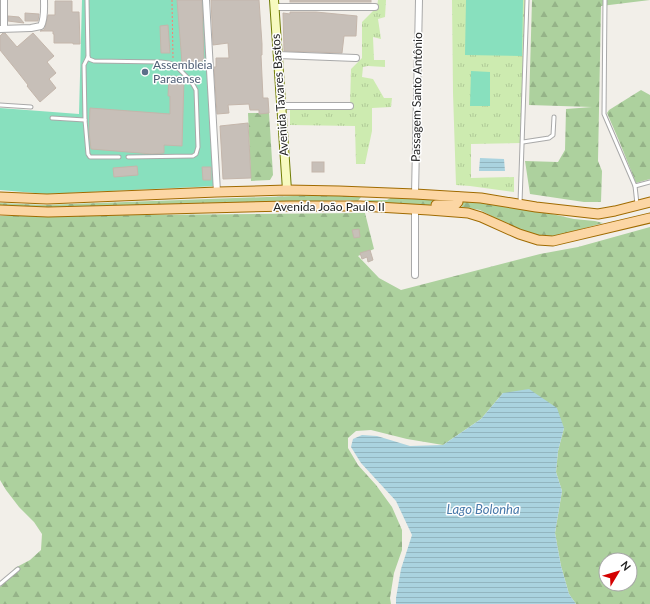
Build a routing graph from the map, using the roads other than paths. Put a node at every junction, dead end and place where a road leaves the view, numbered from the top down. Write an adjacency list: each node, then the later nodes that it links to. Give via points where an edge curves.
1 (4, 0): 10 (street)
2 (44, 0): 10 (street, via 44,18 41,26)
3 (88, 0): 12 (lane)
4 (206, 0): 27 (street)
5 (419, 0): 29 (street, Passagem Santo Antônio)
6 (527, 0): 21 (lane)
7 (605, 0): 25 (lane, via 604,114)
8 (275, 4): 9 (street); 11 (main road, Avenida Tavares Bastos)
9 (375, 7)
10 (2, 29)
11 (278, 55): 13 (street); 15 (main road, Avenida Tavares Bastos)
12 (88, 56): 20 (lane, via 84,65); 23 (lane, via 94,61 173,64 191,81 196,90 196,154)
13 (356, 58)
14 (0, 105): 17 (lane)
15 (281, 106): 16 (street); 26 (main road, Avenida Tavares Bastos)
16 (350, 106)
17 (31, 107)
18 (554, 116): 21 (lane, via 553,135 549,138)
19 (52, 118): 20 (lane)
20 (85, 120): 22 (lane, via 88,154)
21 (523, 142): 33 (lane)
22 (119, 157)
23 (128, 157)
24 (650, 182): 25 (lane)
25 (635, 186): 34 (lane)
26 (287, 190): 27 (main road, Avenida João Paulo II); 28 (main road, Avenida João Paulo II)
27 (217, 192): 31 (main road, Avenida João Paulo II, via 47,199)
28 (389, 193): 29 (main road, Avenida João Paulo II); 35 (main road, via 384,198 363,198)
29 (415, 194): 30 (main road, Avenida João Paulo II)
30 (458, 197): 33 (main road, Avenida João Paulo II); 38 (main road, via 455,205 434,205)
31 (0, 198)
32 (650, 202): 34 (main road, Avenida João Paulo II)
33 (520, 205): 34 (main road, Avenida João Paulo II, via 598,214)
34 (638, 205)
35 (360, 206): 36 (main road, Avenida João Paulo II); 37 (main road, Avenida João Paulo II, via 48,212)
36 (415, 209): 38 (main road, Avenida João Paulo II); 40 (street)
37 (0, 210)
38 (430, 210): 39 (main road, Avenida João Paulo II, via 468,213 519,234 538,240 553,241)
39 (650, 218)
40 (415, 275)
41 (18, 569): 42 (lane)
42 (0, 584)

